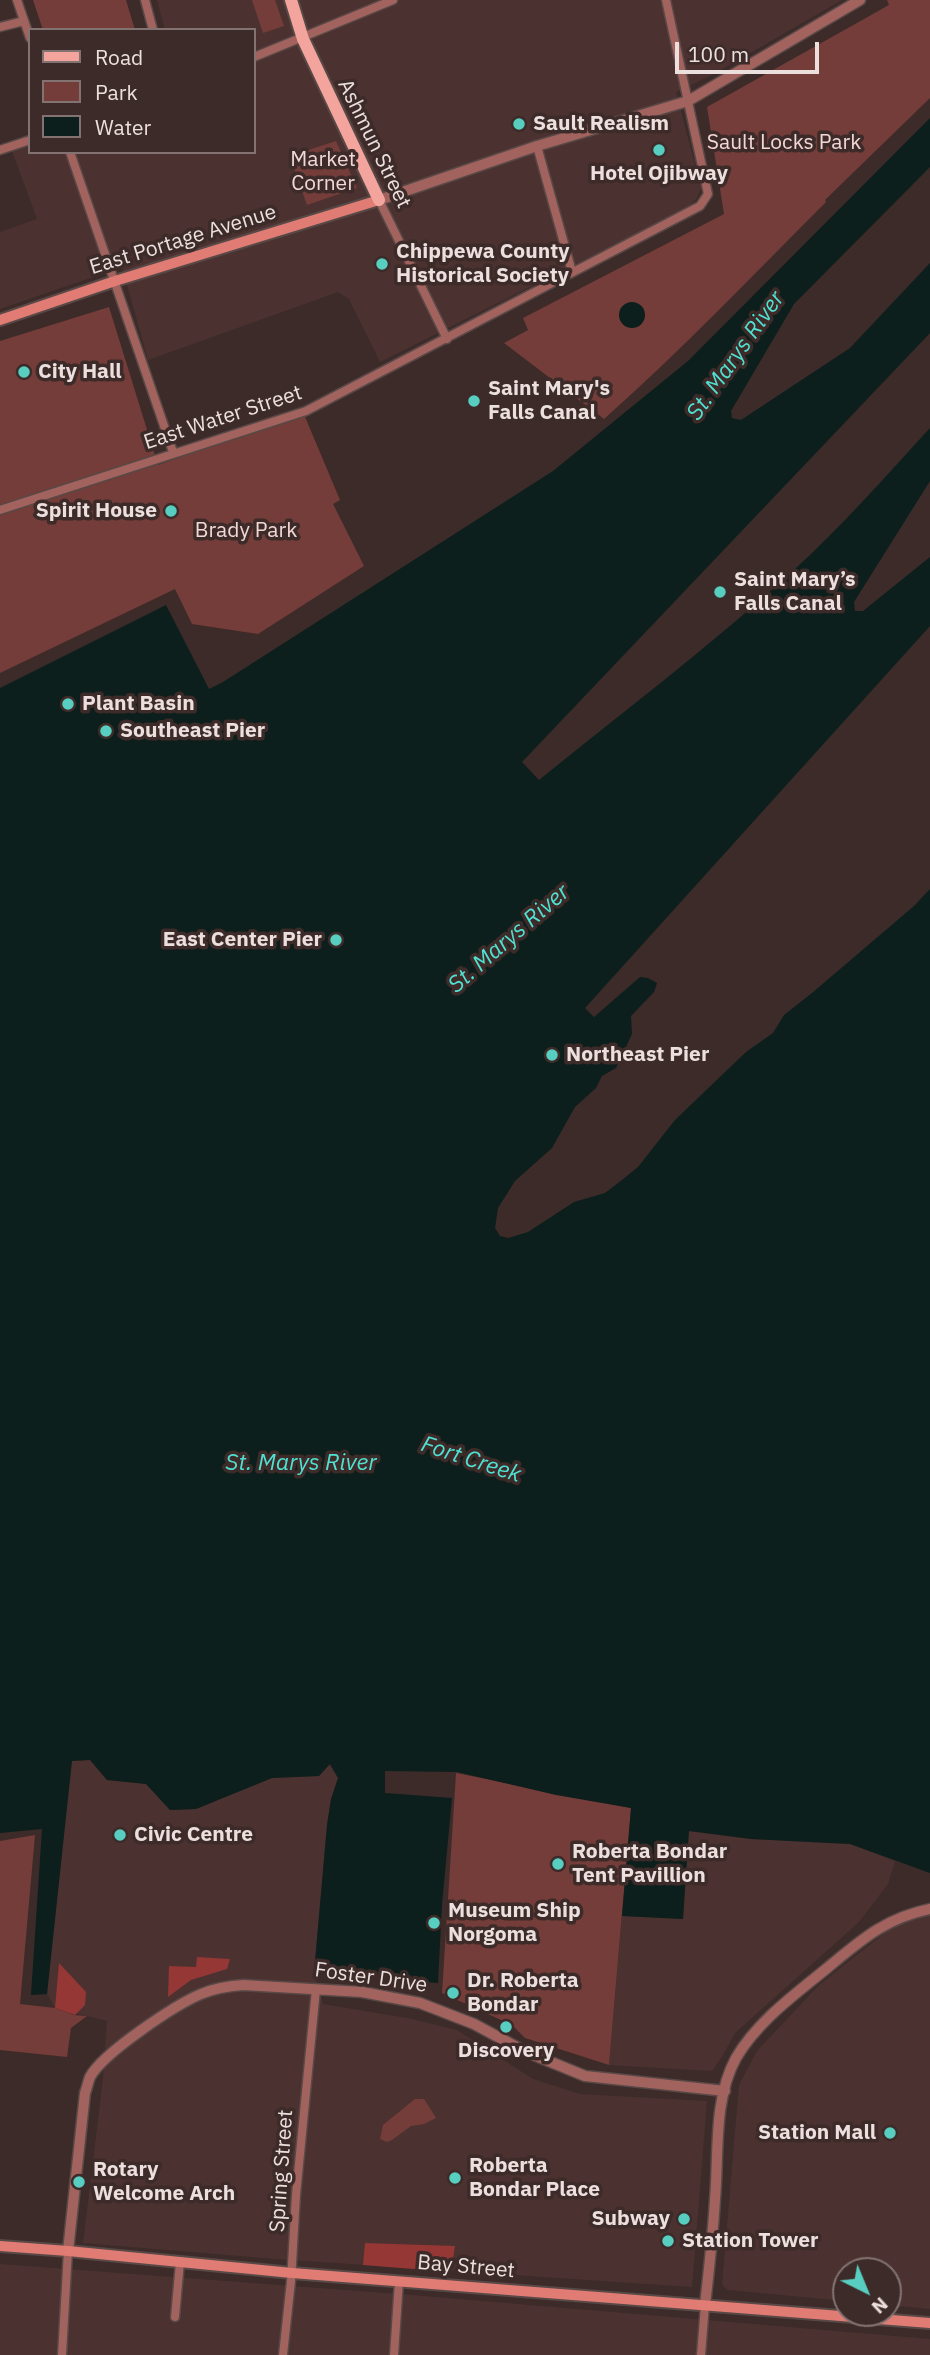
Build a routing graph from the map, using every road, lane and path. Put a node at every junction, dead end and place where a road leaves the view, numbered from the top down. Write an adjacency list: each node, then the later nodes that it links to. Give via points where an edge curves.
1 (17, 0): 7 (street)
2 (145, 0): 9 (street)
3 (291, 0): 11 (main road, Ashmun Street)
4 (393, 0): 11 (street)
5 (666, 0): 13 (street)
6 (860, 0): 13 (street)
7 (24, 21): 8 (street); 10 (street)
8 (0, 27)
9 (152, 28)
10 (28, 32)
11 (303, 39): 12 (street); 18 (main road, Ashmun Street)
12 (256, 56)
13 (688, 100): 15 (street); 19 (street, East Water Street, via 708,194 700,206)
14 (28, 141): 16 (street)
15 (537, 146): 18 (street); 19 (street)
16 (0, 150)
17 (71, 154): 20 (street)
18 (379, 200): 20 (main road, East Portage Avenue); 22 (street, Ashmun Street)
19 (572, 272): 22 (street, East Water Street)
20 (115, 281): 21 (main road, East Portage Avenue); 23 (street)
21 (0, 320)
22 (447, 339): 23 (street, East Water Street, via 306,411)
23 (173, 452): 24 (street, East Water Street)
24 (0, 510)
25 (930, 1909): 27 (street, via 907,1913 869,1933 776,2012 736,2060)
26 (316, 1989): 27 (street, Foster Drive, via 420,2003 585,2076); 29 (street, Foster Drive, via 224,1986 199,1995 129,2038 102,2062 85,2093); 31 (street, Spring Street)
27 (725, 2091): 33 (street)
28 (0, 2246): 29 (main road, Bay Street)
29 (68, 2251): 30 (main road, Bay Street); 36 (street)
30 (180, 2262): 31 (main road, Bay Street); 34 (street)
31 (292, 2273): 32 (main road, Bay Street); 37 (street, Spring Street)
32 (399, 2281): 33 (main road, Bay Street); 38 (street)
33 (705, 2305): 35 (main road, Bay Street); 39 (street)
34 (175, 2317)
35 (930, 2323)
36 (62, 2355)
37 (283, 2355)
38 (394, 2355)
39 (701, 2355)

